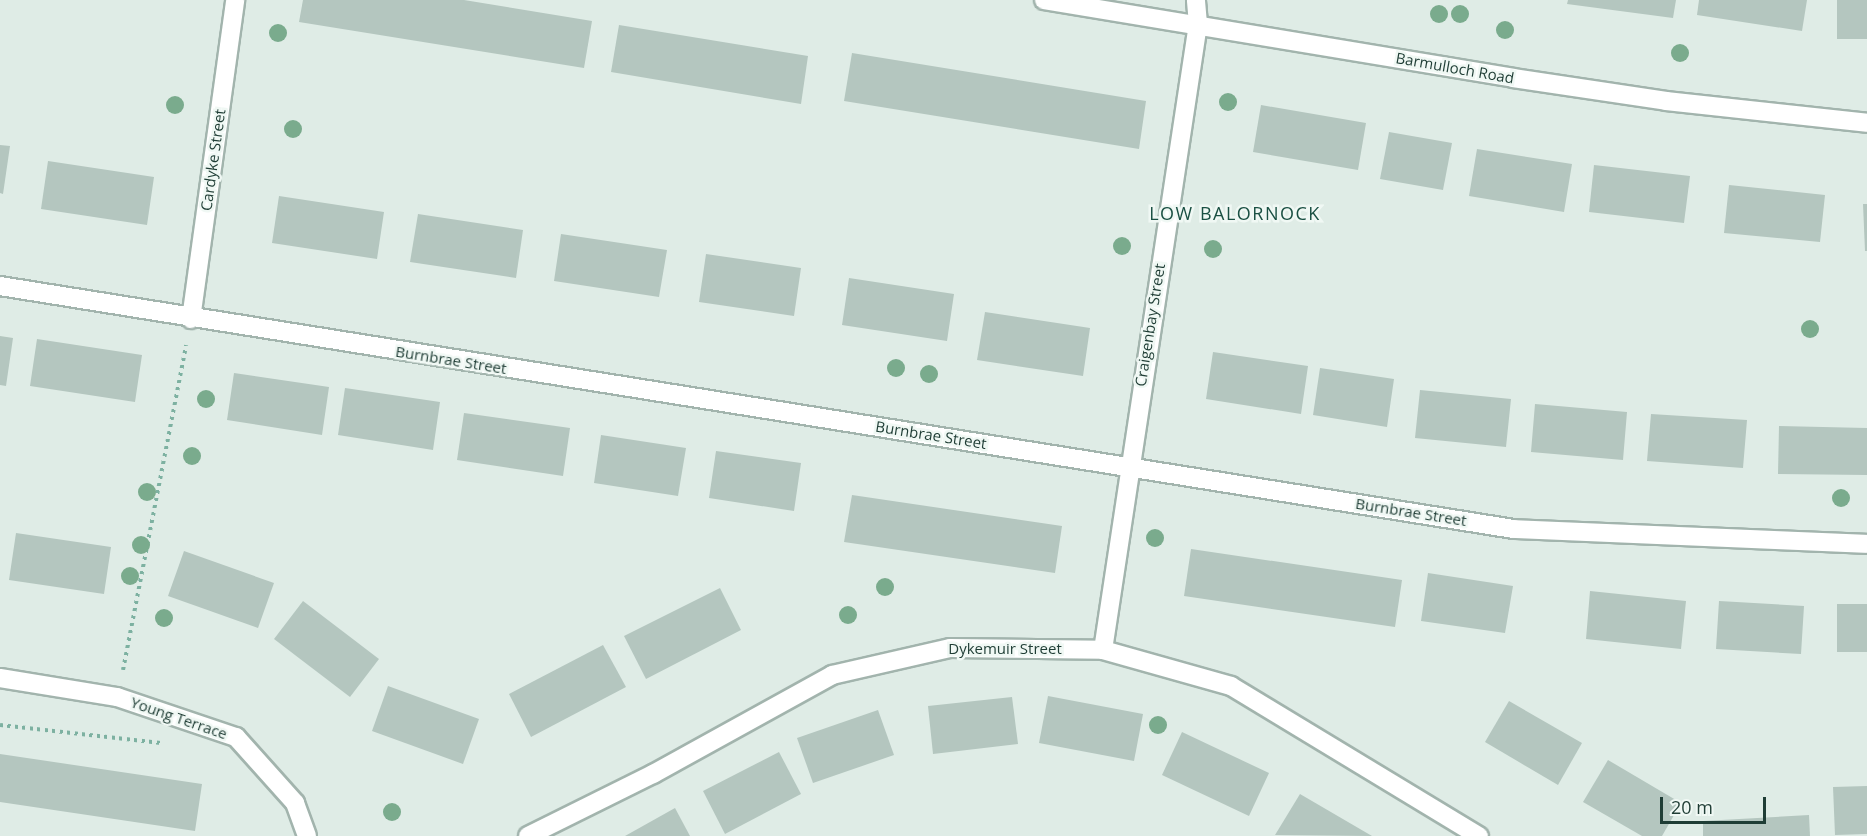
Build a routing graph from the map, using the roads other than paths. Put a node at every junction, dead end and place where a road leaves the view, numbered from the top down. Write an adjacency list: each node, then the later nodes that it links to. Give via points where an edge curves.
1 (236, 0): 7 (street, Cardyke Street)
2 (1044, 0): 4 (street, Barmulloch Road)
3 (1196, 0): 4 (street, Craigenbay Street)
4 (1198, 24): 5 (street, Barmulloch Road, via 1560,85); 8 (street, Craigenbay Street)
5 (1867, 123)
6 (0, 286): 7 (street, Burnbrae Street)
7 (191, 319): 8 (street, Burnbrae Street)
8 (1128, 466): 9 (street, Burnbrae Street, via 1513,529); 10 (street, Craigenbay Street)
9 (1867, 544)
10 (1103, 650): 13 (street, Dykemuir Street, via 950,648 832,675 653,774); 14 (street, Dykemuir Street, via 1230,686)
11 (0, 678): 12 (street, Young Terrace, via 117,697 236,737 295,803)
12 (307, 836)
13 (528, 836)
14 (1479, 836)

